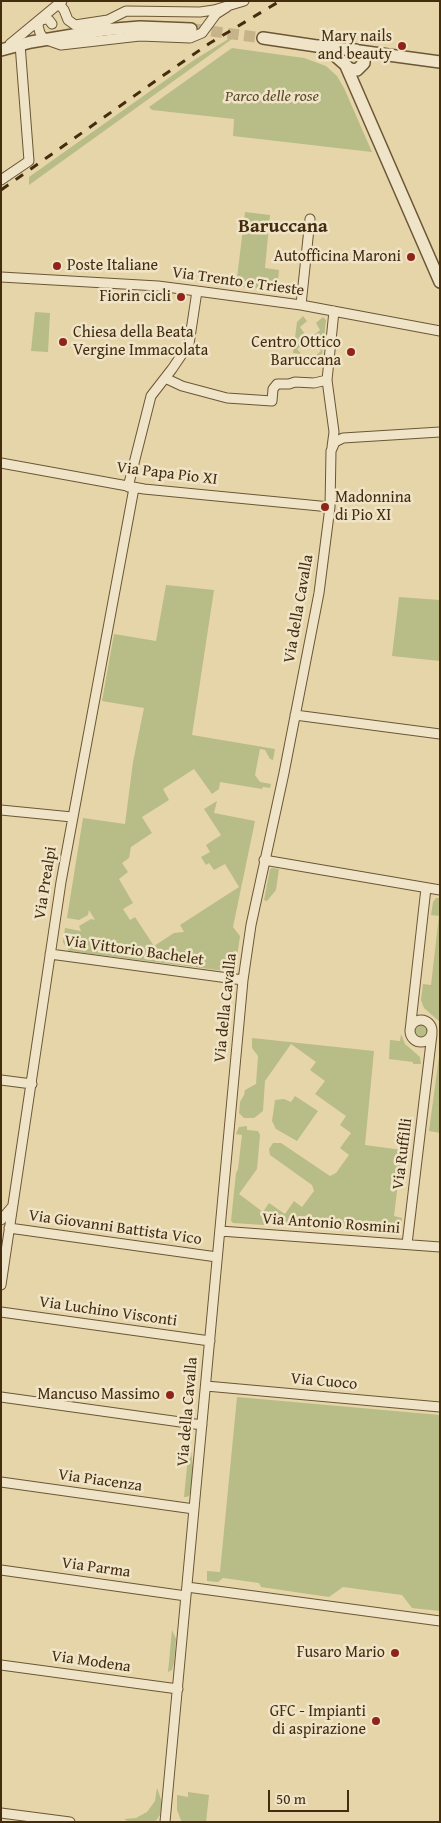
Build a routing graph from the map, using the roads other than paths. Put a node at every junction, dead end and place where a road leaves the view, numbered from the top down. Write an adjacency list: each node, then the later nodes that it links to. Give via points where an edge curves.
1 (244, 1): 3 (street)
2 (58, 5): 4 (street, via 69,22 75,25 108,20 126,11); 5 (street); 6 (street, via 51,15)
3 (227, 6): 4 (street); 8 (street)
4 (193, 12): 8 (street, via 204,17)
5 (39, 21): 6 (street, via 46,19); 11 (street); 14 (street)
6 (52, 24): 9 (street, via 57,32)
7 (191, 29): 9 (street, via 140,27)
8 (205, 29): 11 (street, via 190,38 140,36 61,45)
9 (66, 35): 11 (street)
10 (262, 38): 13 (street)
11 (44, 39): 12 (street)
12 (20, 44): 14 (street); 21 (street, via 28,161)
13 (318, 46): 15 (street); 18 (street)
14 (1, 50)
15 (356, 50): 16 (street); 18 (street, via 345,55); 19 (street, via 364,56)
16 (388, 55): 17 (street); 19 (street, via 374,57)
17 (440, 62)
18 (345, 65): 19 (street, via 353,70); 20 (street)
19 (362, 66): 20 (street, via 356,79)
20 (358, 96): 23 (street)
21 (1, 180)
22 (310, 220): 27 (street)
23 (437, 268): 25 (street)
24 (1, 277): 26 (street, Via Trento e Trieste)
25 (440, 282)
26 (197, 291): 27 (street, Via Trento e Trieste); 30 (street, Via Prealpi, via 189,344)
27 (301, 304): 28 (street, Via Trento e Trieste)
28 (334, 311): 29 (street, Via Trento e Trieste); 31 (street)
29 (440, 331)
30 (165, 378): 31 (street, via 227,398 272,401 275,385); 35 (street, Via Prealpi, via 151,396)
31 (327, 380): 33 (street)
32 (440, 432): 33 (street)
33 (338, 437): 36 (street, Via della Cavalla, via 332,448)
34 (1, 463): 35 (street, Via Papa Pio XI)
35 (131, 487): 36 (street, Via Papa Pio XI); 40 (street, Via Prealpi)
36 (330, 507): 37 (street, Via della Cavalla, via 319,593)
37 (295, 715): 38 (street); 41 (street, Via della Cavalla)
38 (440, 734)
39 (1, 810): 40 (street)
40 (72, 818): 44 (street, Via Prealpi)
41 (264, 860): 42 (street); 45 (street, Via della Cavalla)
42 (426, 888): 43 (street); 46 (street)
43 (440, 890)
44 (50, 954): 45 (street, Via Vittorio Bachelet); 52 (street, Via Prealpi)
45 (243, 980): 56 (street, Via della Cavalla)
46 (413, 998): 47 (street, Via Ruffilli, via 418,1012); 49 (street)
47 (430, 1024): 48 (street, Via Ruffilli); 49 (street, via 419,1020 413,1024)
48 (432, 1034): 49 (street, via 423,1043); 50 (street, Via Ruffilli)
49 (412, 1035): 50 (street, via 426,1055)
50 (429, 1069): 58 (street, Via Ruffilli)
51 (1, 1080): 52 (street)
52 (32, 1084): 53 (street, Via Prealpi)
53 (12, 1207): 54 (street); 55 (street, Via Prealpi)
54 (1, 1220)
55 (9, 1228): 57 (street, Via Prealpi); 60 (street, Via Giovanni Battista Vico)
56 (220, 1230): 58 (street, Via Antonio Rosmini); 60 (street, Via della Cavalla)
57 (4, 1240): 61 (street, Via Prealpi)
58 (407, 1244): 59 (street, Via Antonio Rosmini)
59 (440, 1246)
60 (218, 1257): 63 (street, Via della Cavalla)
61 (1, 1285)
62 (1, 1312): 63 (street, Via Luchino Visconti)
63 (210, 1341): 64 (street, Via della Cavalla)
64 (206, 1386): 66 (street, Via Cuoco); 67 (street, Via della Cavalla)
65 (1, 1397): 67 (street)
66 (440, 1407)
67 (202, 1425): 69 (street, Via della Cavalla)
68 (1, 1482): 69 (street, Via Piacenza)
69 (194, 1509): 71 (street, Via della Cavalla)
70 (1, 1570): 71 (street, Via Parma)
71 (187, 1592): 72 (street); 74 (street, Via della Cavalla)
72 (440, 1621)
73 (1, 1665): 74 (street, Via Modena)
74 (178, 1689): 77 (street, Via della Cavalla)
75 (1, 1813): 76 (street)
76 (70, 1822)
77 (165, 1822)

